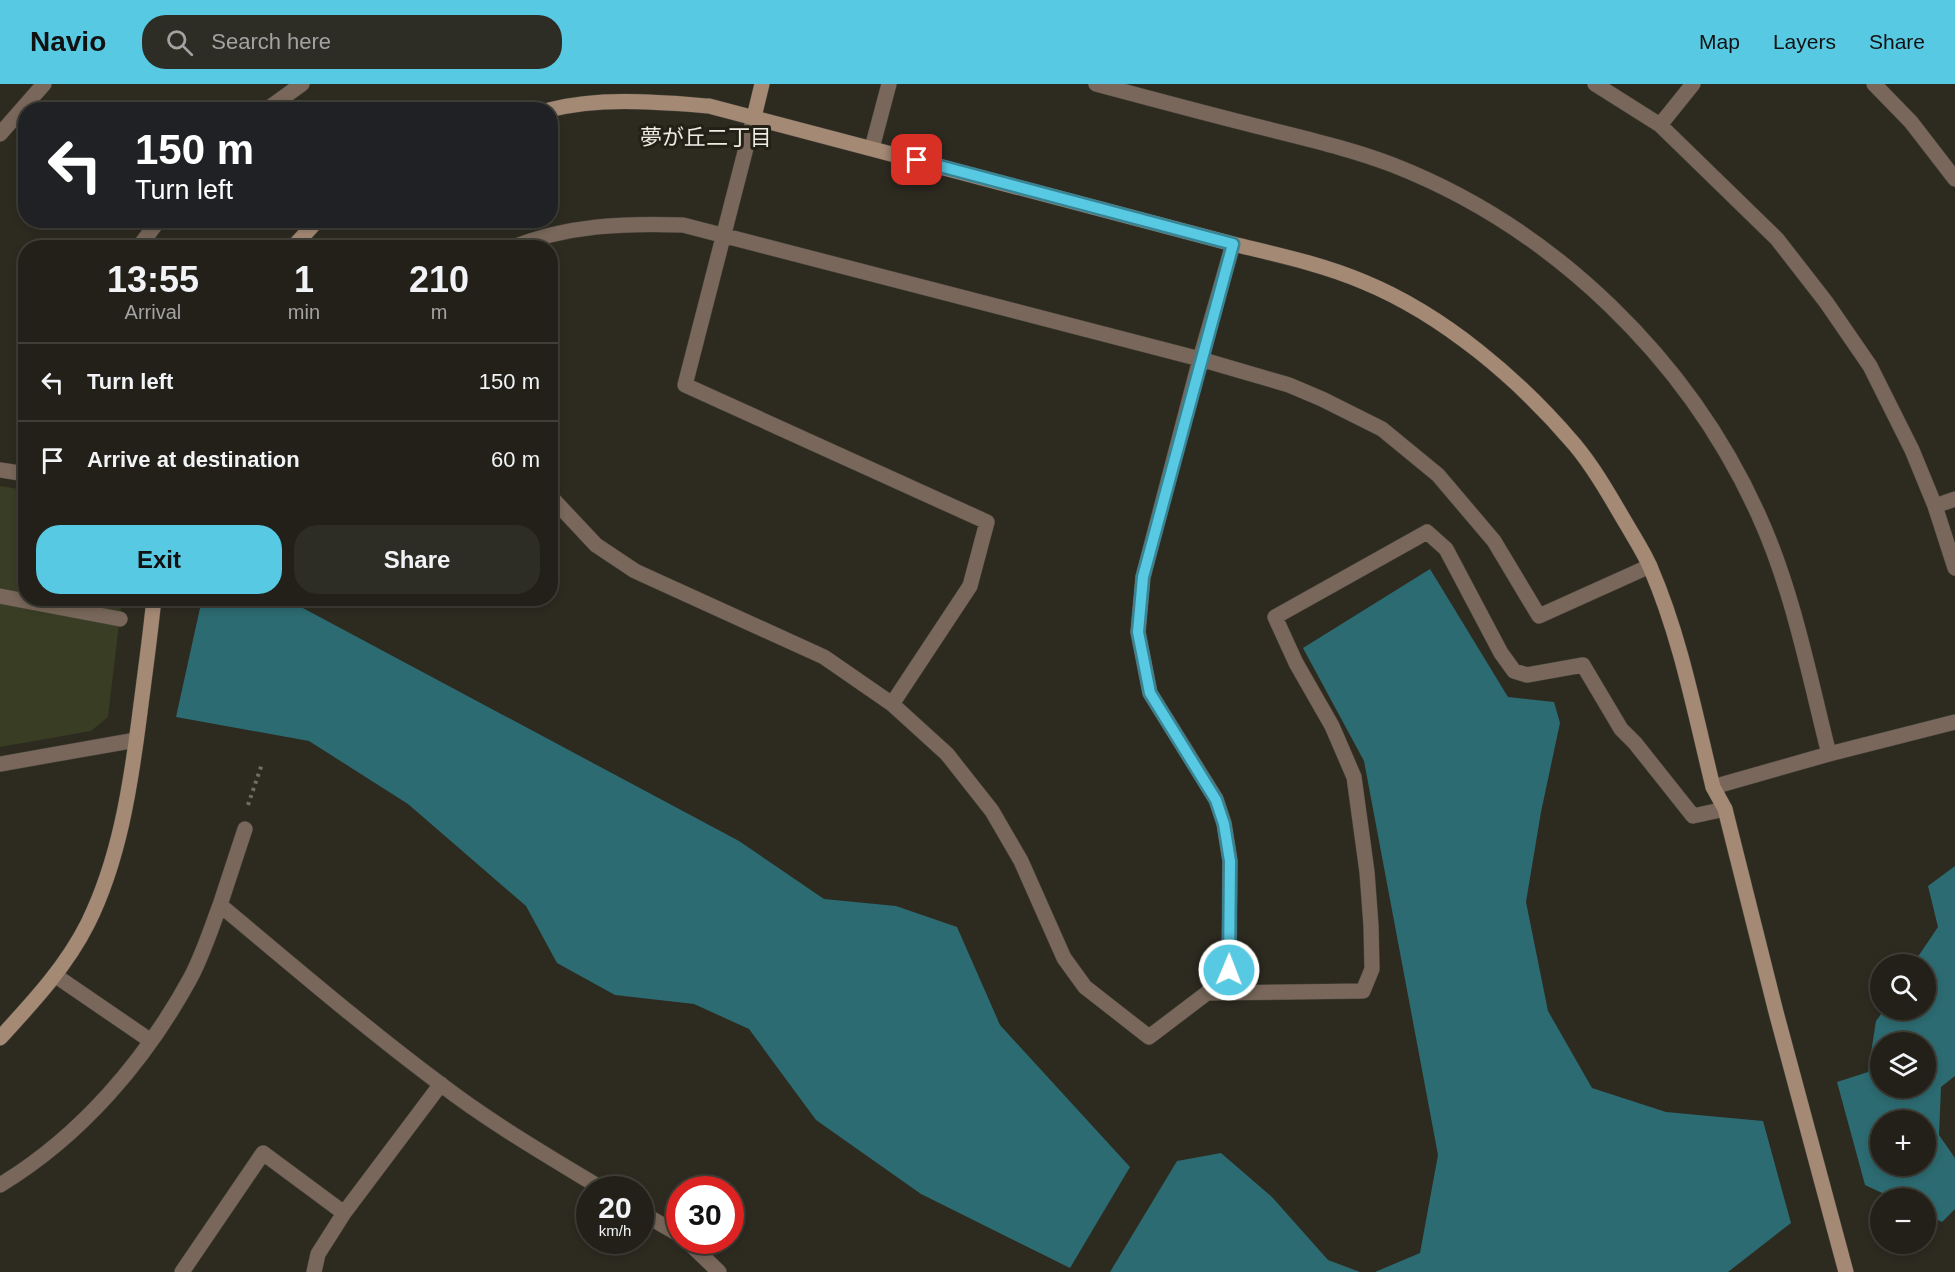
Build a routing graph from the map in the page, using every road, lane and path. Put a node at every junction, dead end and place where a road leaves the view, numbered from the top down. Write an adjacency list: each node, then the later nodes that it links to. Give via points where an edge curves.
1 (44, 84): 9 (street)
2 (302, 84): 10 (street)
3 (762, 84): 13 (street)
4 (890, 84): 16 (street)
5 (1096, 84): 39 (street, via 1393,165 1458,194 1507,224 1557,259 1605,301 1635,330 1685,392 1737,472 1759,516 1792,609)
6 (1595, 84): 14 (street)
7 (1693, 84): 14 (street)
8 (1874, 84): 17 (street, via 1911,122)
9 (28, 102)
10 (277, 102)
11 (558, 109): 13 (street, via 601,102 651,101 709,106)
12 (18, 114): 15 (street)
13 (754, 117): 16 (street); 19 (street)
14 (1660, 126): 28 (street, via 1778,239 1826,302 1870,366)
15 (0, 134)
16 (872, 148): 22 (street)
17 (1955, 179)
18 (311, 228): 20 (street)
19 (722, 235): 21 (street, via 683,225 607,225); 23 (street); 36 (street, via 685,385 987,522 970,586)
20 (299, 240)
21 (532, 240)
22 (1233, 244): 23 (street); 29 (street, via 1318,264 1366,282 1406,303 1484,356 1532,398 1576,446)
23 (1200, 359): 29 (street, via 1289,385 1382,429 1438,475 1487,532 1539,616); 47 (street, via 1143,577 1138,632 1150,693 1216,800 1224,824 1230,861 1229,970)
24 (0, 470): 25 (street)
25 (18, 473)
26 (1955, 499): 28 (street)
27 (558, 505): 36 (street, via 596,545 635,571 824,657)
28 (1935, 506): 30 (street)
29 (1650, 566): 42 (street, via 1669,614)
30 (1955, 568)
31 (0, 596): 32 (street)
32 (18, 599)
33 (52, 606): 35 (street)
34 (153, 606): 38 (street)
35 (120, 619)
36 (892, 704): 47 (street, via 947,754 992,811 1021,861 1064,958 1085,987 1149,1037)
37 (1955, 722): 39 (street)
38 (136, 740): 40 (street); 46 (street, via 118,844 88,923)
39 (1829, 754): 42 (street)
40 (0, 764)
41 (262, 764): 44 (path, via 244,817)
42 (1713, 787): 43 (street)
43 (1725, 808): 47 (street, via 1693,816 1621,729 1583,665 1527,675 1514,671 1446,549 1427,532 1275,617 1354,777 1371,926 1372,969 1363,991); 58 (street)
44 (245, 829): 45 (street)
45 (220, 905): 49 (street, via 191,976); 50 (street)
46 (56, 976): 48 (street); 49 (street)
47 (1208, 993)
48 (0, 1038)
49 (151, 1041): 52 (street, via 108,1095 62,1140)
50 (441, 1084): 51 (street); 53 (street)
51 (581, 1176)
52 (0, 1185)
53 (344, 1213): 55 (street, via 263,1153); 56 (street, via 318,1254)
54 (700, 1254): 57 (street)
55 (182, 1272)
56 (315, 1272)
57 (719, 1272)
58 (1846, 1272)

